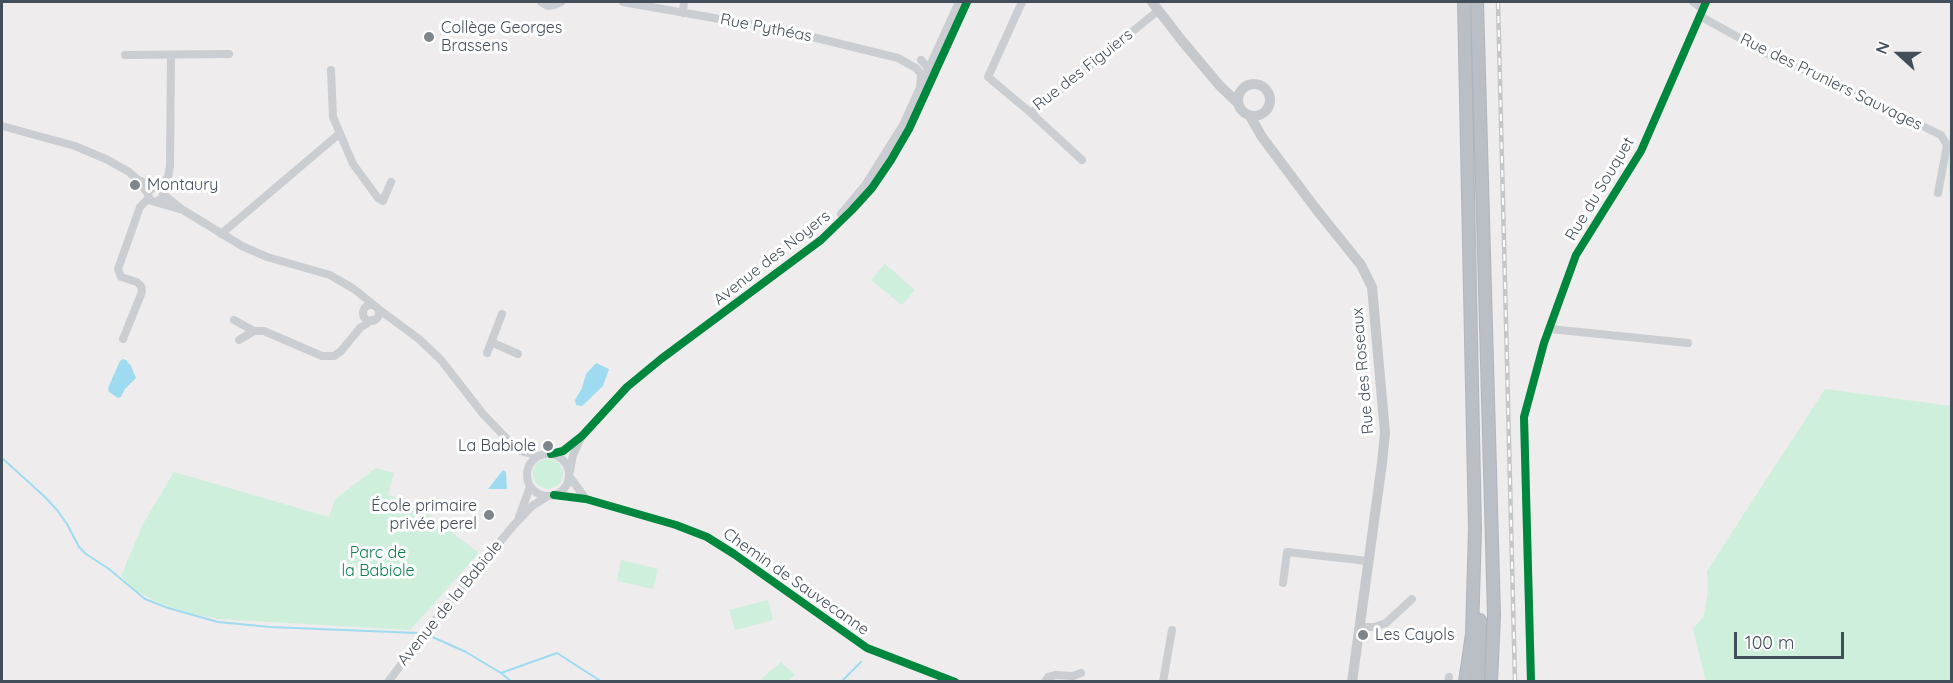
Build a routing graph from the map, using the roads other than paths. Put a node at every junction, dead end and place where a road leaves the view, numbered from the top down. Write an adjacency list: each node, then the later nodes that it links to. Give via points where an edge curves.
1 (541, 2): 2 (street, via 548,6)
2 (561, 2)
3 (624, 2): 13 (street, Rue Pythéas)
4 (684, 2): 13 (street)
5 (959, 2): 14 (street, Avenue des Noyers)
6 (967, 2): 23 (street, Avenue des Noyers)
7 (1022, 2): 25 (street, Rue des Figuiers, via 988,77)
8 (1464, 2): 42 (highway)
9 (1476, 2): 62 (highway)
10 (1693, 2): 12 (street, Rue des Pruniers Sauvages)
11 (1155, 6): 24 (main road, via 1220,86); 25 (street, Rue des Figuiers)
12 (1703, 9): 33 (street, Rue des Pruniers Sauvages, via 1779,60 1941,135 1947,154); 47 (street, Rue du Souquet, via 1641,151 1576,255)
13 (683, 13): 19 (street, Rue Pythéas, via 788,31)
14 (937, 52): 18 (street); 20 (street, Avenue des Noyers)
15 (229, 54): 17 (street)
16 (124, 55): 17 (street)
17 (171, 56): 32 (street, via 170,166)
18 (921, 60): 19 (street, Rue Pythéas); 20 (street)
19 (906, 61): 22 (street, via 921,74)
20 (929, 69): 22 (street, Avenue des Noyers); 23 (street, via 931,81)
21 (331, 70): 28 (street, via 333,117)
22 (920, 89): 37 (street, Avenue des Noyers, via 903,125 866,184)
23 (926, 96): 37 (street, Avenue des Noyers, via 872,188 821,240)
24 (1239, 97): 26 (main road, Rue des Roseaux, via 1242,111); 26 (main road, via 1244,88 1255,84 1265,88 1270,103 1265,113)
25 (1031, 113): 29 (street)
26 (1255, 116): 66 (main road, Rue des Roseaux, via 1258,130 1361,265 1372,287 1385,433)
27 (2, 126): 30 (street, via 75,146 108,160)
28 (339, 134): 31 (street, via 353,164 378,198 383,201); 36 (street)
29 (1082, 160)
30 (138, 180): 32 (street); 34 (street)
31 (391, 183)
32 (159, 190): 34 (street, via 150,189); 34 (street, via 162,199); 35 (street)
33 (1938, 193)
34 (151, 198): 35 (street); 49 (street, via 140,207 118,269 121,277 137,282 142,292)
35 (183, 210): 36 (street)
36 (221, 234): 38 (street, via 267,257 330,275)
37 (796, 259): 55 (street, Avenue des Noyers, via 644,373)
38 (358, 294): 39 (street); 40 (street)
39 (375, 307): 40 (street, via 366,306); 44 (street, via 378,312); 45 (street)
40 (363, 312): 44 (street, via 367,320); 46 (street)
41 (502, 314): 51 (street)
42 (1471, 316): 77 (highway, via 1475,529 1472,634); 78 (highway, via 1479,516)
43 (234, 320): 48 (street)
44 (373, 320): 45 (street); 46 (street)
45 (393, 320): 56 (street, via 441,360 483,414)
46 (360, 328): 48 (street, via 340,351 328,357 264,331)
47 (1550, 329): 52 (street); 81 (street, Rue du Souquet, via 1524,417)
48 (254, 331): 50 (street)
49 (123, 339)
50 (239, 340)
51 (491, 342): 53 (street); 54 (street)
52 (1688, 343)
53 (486, 352)
54 (518, 354)
55 (582, 436): 57 (street, Avenue des Noyers, via 563,451); 60 (street, Avenue des Noyers)
56 (521, 450): 58 (street); 59 (street)
57 (551, 454): 58 (street); 60 (street, via 562,459)
58 (538, 456): 59 (street)
59 (529, 465): 61 (street, via 526,476)
60 (569, 475): 63 (street, via 564,488); 64 (street)
61 (530, 487): 63 (street); 65 (street, Avenue de la Babiole)
62 (1490, 491): 79 (highway, via 1494,615); 80 (highway, via 1498,548)
63 (551, 495): 64 (street, Chemin de Sauvecanne); 65 (street, Avenue de la Babiole, via 532,506)
64 (586, 499): 73 (street, Chemin de Sauvecanne, via 707,537 867,648)
65 (513, 526): 72 (street, Avenue de la Babiole)
66 (1368, 561): 67 (street, via 1287,552); 69 (main road, Rue des Roseaux)
67 (1283, 583)
68 (1412, 598): 69 (street, via 1386,623)
69 (1359, 627): 76 (main road, Rue des Roseaux)
70 (1172, 630): 75 (street)
71 (1081, 673): 74 (street, via 1048,676)
72 (388, 681)
73 (955, 681)
74 (1045, 681)
75 (1163, 681)
76 (1352, 681)
77 (1465, 681)
78 (1478, 681)
79 (1491, 681)
80 (1497, 681)
81 (1531, 681)

